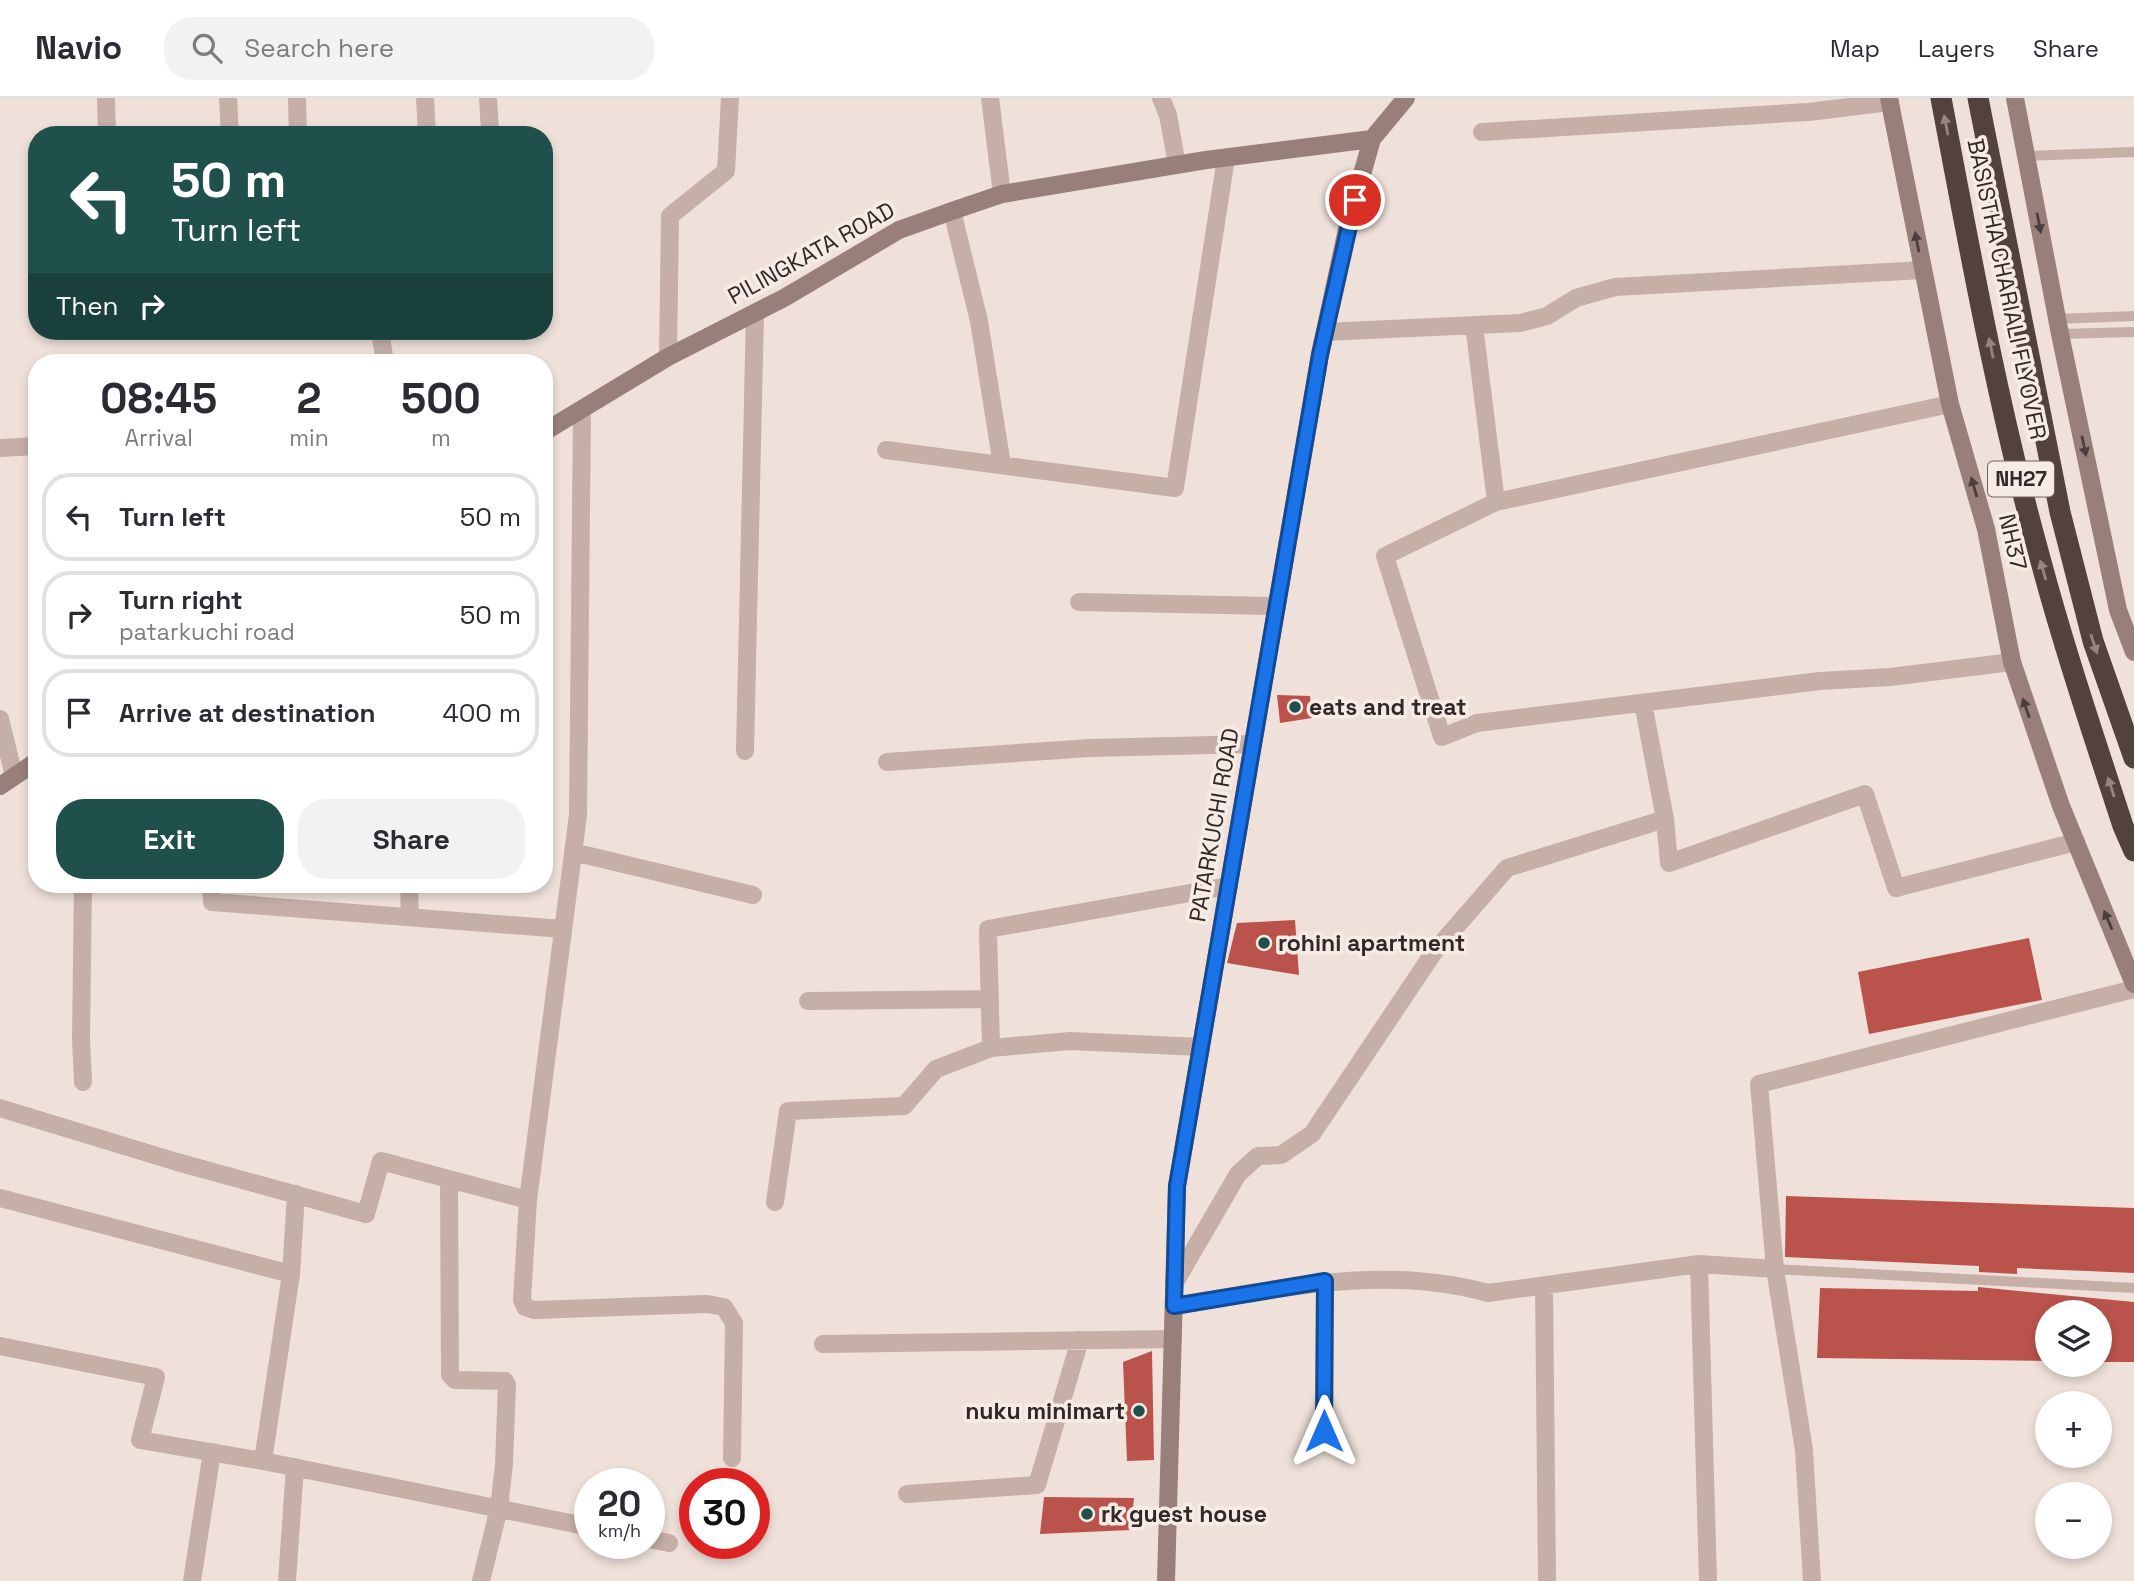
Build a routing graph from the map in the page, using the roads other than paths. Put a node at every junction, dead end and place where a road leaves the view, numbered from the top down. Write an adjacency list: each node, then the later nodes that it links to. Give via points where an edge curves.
1 (106, 98): 14 (street)
2 (228, 98): 15 (street)
3 (298, 98): 16 (street)
4 (425, 98): 17 (street)
5 (488, 98): 18 (street)
6 (730, 98): 34 (street, via 726,171 670,216)
7 (990, 98): 25 (street)
8 (1161, 98): 24 (street)
9 (1406, 98): 20 (street, PATARKUCHI ROAD)
10 (1941, 98): 57 (highway, BASISTHA CHARIALI FLYOVER / NH27, one-way to 10, via 2039,556 1987,332)
11 (1978, 98): 51 (highway, BASISTHA CHARIALI FLYOVER / NH27, one-way to 51, via 2060,512 2093,641)
12 (2015, 98): 22 (street)
13 (1889, 100): 19 (street, via 1808,112); 27 (street, NH37, one-way to 13)
14 (107, 126)
15 (230, 126)
16 (298, 126)
17 (427, 126)
18 (490, 126)
19 (1482, 132)
20 (1372, 139): 23 (street, PILINGKATA ROAD); 32 (street, PATARKUCHI ROAD)
21 (2134, 152): 22 (lane)
22 (2027, 156): 31 (street, one-way to 31)
23 (1226, 158): 24 (street, PILINGKATA ROAD); 41 (street, via 1175,488)
24 (1177, 165): 25 (street, PILINGKATA ROAD)
25 (1002, 194): 26 (street, PILINGKATA ROAD)
26 (953, 211): 28 (street, PILINGKATA ROAD, via 899,230); 41 (street, via 979,321)
27 (1923, 270): 30 (street, via 1615,287 1576,298 1547,316); 35 (street, NH37)
28 (755, 313): 34 (street, PILINGKATA ROAD); 50 (street)
29 (2134, 316): 31 (lane)
30 (1474, 326): 32 (street); 42 (street)
31 (2059, 326): 33 (lane); 45 (street, one-way to 45, via 2118,610)
32 (1325, 332): 44 (street, PATARKUCHI ROAD)
33 (2134, 332)
34 (668, 356): 36 (street, PILINGKATA ROAD)
35 (1950, 404): 42 (street); 46 (street, NH37, one-way to 35, via 1986,529)
36 (582, 409): 37 (street, PILINGKATA ROAD); 58 (street, via 578,815)
37 (553, 427)
38 (28, 446): 39 (street)
39 (0, 448)
40 (886, 450): 41 (street)
41 (1002, 466)
42 (1496, 502): 47 (street, via 1385,556 1442,737 1477,723)
43 (1079, 601): 44 (street)
44 (1277, 606): 49 (street, PATARKUCHI ROAD)
45 (2134, 652)
46 (2012, 662): 47 (street); 56 (street, NH37, one-way to 46)
47 (1643, 703): 55 (street)
48 (0, 719): 54 (street)
49 (1253, 744): 52 (street, via 1090,748); 59 (street, PATARKUCHI ROAD)
50 (746, 751)
51 (2134, 758)
52 (887, 762)
53 (28, 767): 54 (street)
54 (7, 781)
55 (1665, 819): 56 (street, via 1669,863 1865,794 1896,888); 83 (street, via 1507,868 1434,952 1312,1134 1281,1155 1258,1156 1238,1174)
56 (2076, 842): 66 (street, NH37, one-way to 56)
57 (2134, 851)
58 (573, 852): 63 (street); 65 (street)
59 (1229, 887): 68 (street, via 988,929); 70 (street, PATARKUCHI ROAD)
60 (83, 893): 72 (street)
61 (212, 893): 64 (street, via 212,902)
62 (409, 893): 64 (street)
63 (753, 895)
64 (410, 917): 65 (street)
65 (563, 929): 77 (street)
66 (2134, 984)
67 (2134, 989): 80 (street, via 1759,1084)
68 (990, 999): 69 (street); 71 (street)
69 (808, 1001)
70 (1201, 1047): 71 (street, via 1070,1041); 83 (street, PATARKUCHI ROAD, via 1177,1186)
71 (991, 1048): 78 (street, via 936,1069 904,1106 788,1111)
72 (83, 1082)
73 (0, 1108): 75 (street)
74 (449, 1179): 75 (street, via 381,1161 366,1214); 77 (street); 97 (street, via 450,1375 455,1380 497,1380 508,1385)
75 (296, 1194): 81 (street)
76 (0, 1198): 81 (street)
77 (528, 1200): 93 (street, via 525,1307 724,1307 734,1323)
78 (775, 1202)
79 (1699, 1264): 80 (street); 84 (street); 106 (street)
80 (1775, 1269): 85 (lane); 107 (street, via 1804,1450)
81 (291, 1274): 94 (street)
82 (1325, 1281): 84 (street, via 1395,1279 1488,1293); 86 (street); 91 (street)
83 (1174, 1284): 86 (street, PATARKUCHI ROAD)
84 (1544, 1285): 105 (street)
85 (2134, 1288)
86 (1174, 1306): 87 (street, PATARKUCHI ROAD)
87 (1173, 1339): 88 (street); 104 (street, PATARKUCHI ROAD)
88 (1080, 1340): 89 (street); 96 (street, via 1037,1485)
89 (823, 1344)
90 (0, 1346): 92 (street, via 156,1377 140,1440)
91 (1324, 1431)
92 (212, 1452): 94 (street); 101 (street)
93 (732, 1458)
94 (263, 1461): 95 (street)
95 (295, 1467): 97 (street); 102 (street)
96 (907, 1494)
97 (499, 1508): 98 (street); 103 (street)
98 (574, 1524)
99 (665, 1542): 100 (street)
100 (669, 1543)
101 (192, 1581)
102 (288, 1581)
103 (481, 1581)
104 (1166, 1581)
105 (1547, 1581)
106 (1708, 1581)
107 (1812, 1581)

